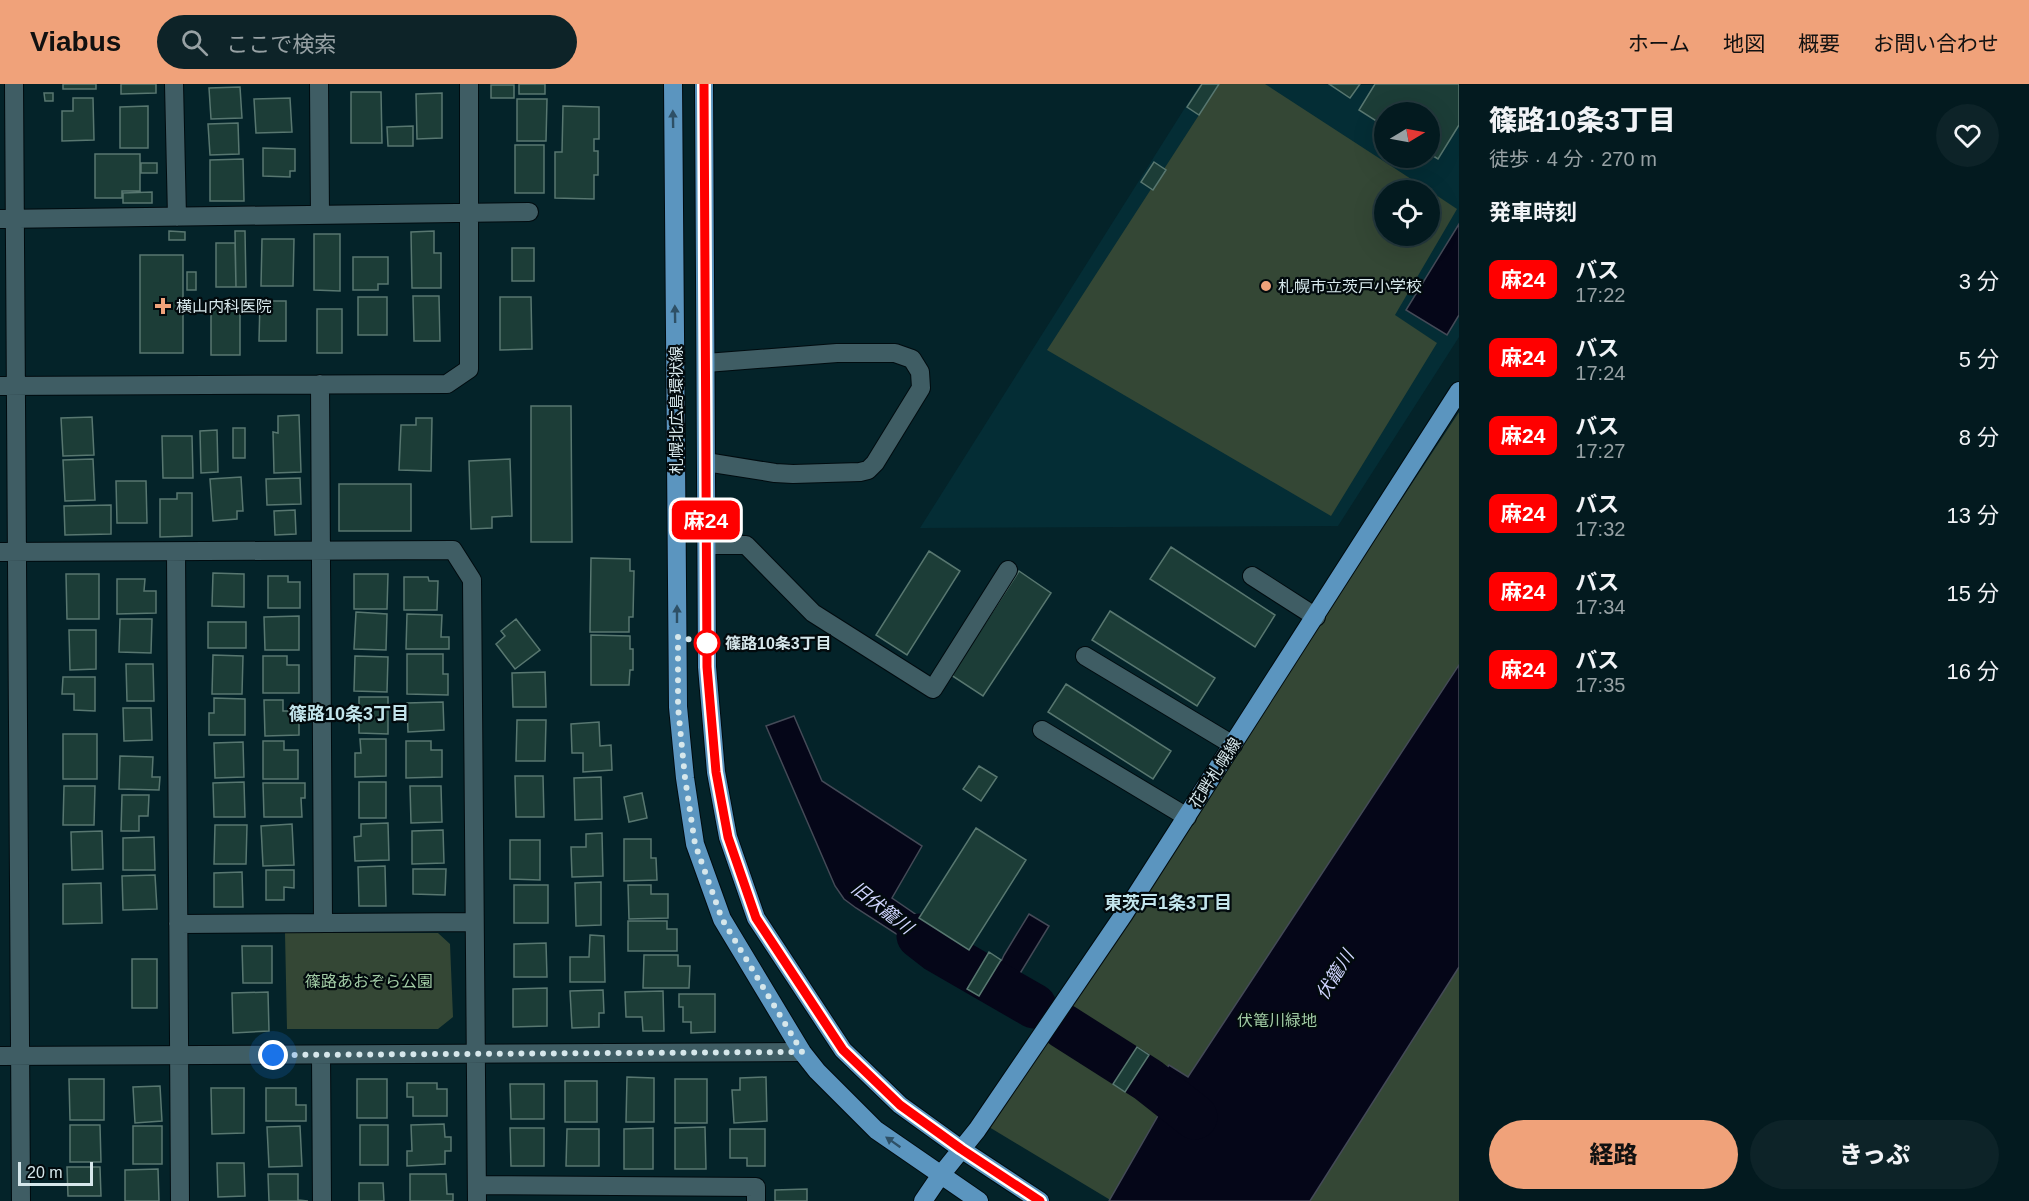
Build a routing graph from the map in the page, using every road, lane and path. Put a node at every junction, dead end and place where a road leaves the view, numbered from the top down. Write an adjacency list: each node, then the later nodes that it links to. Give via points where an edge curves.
1 (14, 84): 11 (street)
2 (174, 84): 10 (street)
3 (319, 84): 9 (street)
4 (469, 84): 8 (street)
5 (673, 84): 31 (main road, 札幌北広島環状線, one-way to 5, via 722,919 695,844 685,778 678,707)
6 (704, 84): 12 (main road, 札幌北広島環状線)
7 (529, 212): 8 (street)
8 (470, 213): 9 (street); 13 (street, via 469,369 447,384)
9 (320, 215): 10 (street)
10 (177, 217): 11 (street)
11 (8, 219): 14 (street)
12 (706, 363): 16 (main road, 札幌北広島環状線); 16 (street, via 895,352 912,359 921,381 918,395 868,470 793,474)
13 (321, 384): 14 (street); 18 (street)
14 (8, 386): 19 (street)
15 (1459, 391): 23 (main road, 花畔札幌線)
16 (706, 462): 17 (main road, 札幌北広島環状線)
17 (707, 545): 21 (street, via 746,544 813,613 933,689); 37 (main road, 札幌北広島環状線, via 707,667 716,772 728,837 756,918 843,1050 900,1105)
18 (321, 551): 20 (street); 28 (street, via 453,550 472,580); 29 (street)
19 (8, 552): 20 (street); 36 (street)
20 (176, 552): 30 (street)
21 (1008, 570)
22 (1252, 576): 23 (street)
23 (1316, 616): 26 (main road, 花畔札幌線)
24 (1085, 656): 26 (street)
25 (1042, 730): 27 (street)
26 (1233, 745): 27 (main road, 花畔札幌線)
27 (1187, 817): 37 (main road, 花畔札幌線, via 1118,924)
28 (474, 922): 29 (street); 33 (street)
29 (323, 923): 30 (street)
30 (178, 924): 34 (street)
31 (802, 1052): 33 (street); 38 (main road, 札幌北広島環状線, one-way to 31, via 876,1130)
32 (321, 1054): 33 (street); 34 (street); 43 (street)
33 (475, 1054): 39 (street)
34 (178, 1055): 36 (street); 42 (street)
35 (0, 1056): 36 (street)
36 (20, 1056): 41 (street)
37 (961, 1149): 38 (main road, 花畔札幌線); 47 (main road, 札幌北広島環状線)
38 (940, 1176): 45 (main road, 花畔札幌線); 46 (main road, 札幌北広島環状線)
39 (477, 1193): 40 (street)
40 (619, 1193): 44 (street, via 756,1187)
41 (21, 1201)
42 (180, 1201)
43 (322, 1201)
44 (756, 1201)
45 (923, 1201)
46 (979, 1201)
47 (1040, 1201)

